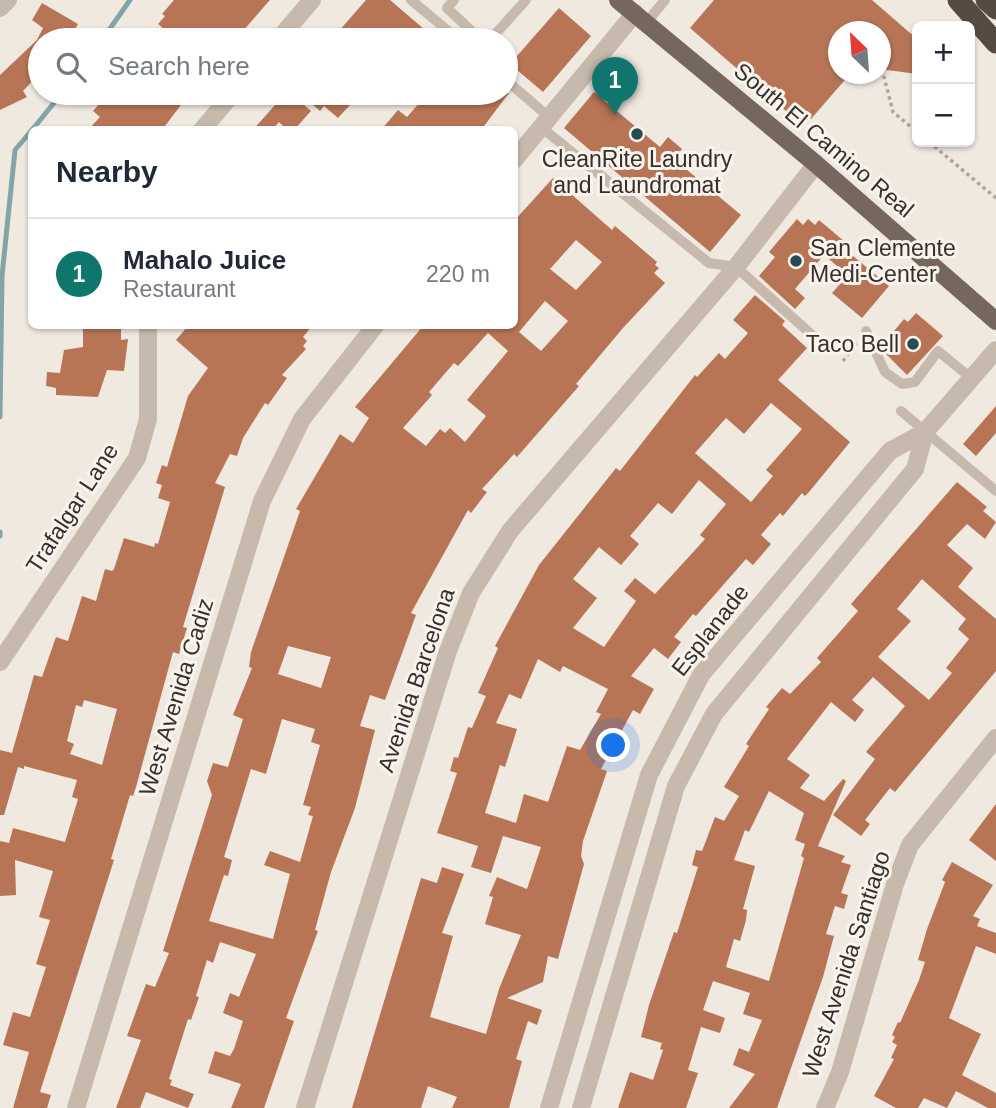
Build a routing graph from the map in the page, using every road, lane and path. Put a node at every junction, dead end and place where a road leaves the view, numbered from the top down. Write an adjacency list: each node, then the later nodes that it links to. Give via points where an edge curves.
1 (8, 0): 10 (street)
2 (312, 0): 13 (street)
3 (411, 0): 14 (lane)
4 (454, 0): 15 (lane, via 447,8)
5 (526, 0): 16 (lane)
6 (618, 0): 12 (main road, South El Camino Real)
7 (666, 0): 12 (lane)
8 (958, 0): 17 (highway)
9 (986, 0): 11 (highway)
10 (0, 8)
11 (996, 9)
12 (640, 18): 21 (street); 26 (main road, South El Camino Real)
13 (288, 28)
14 (445, 28)
15 (468, 28)
16 (501, 28)
17 (996, 43)
18 (885, 84): 23 (path, via 893,112)
19 (518, 93): 21 (lane)
20 (223, 105): 22 (street)
21 (546, 123): 25 (street); 28 (lane, via 709,263)
22 (205, 126)
23 (912, 128)
24 (935, 147): 27 (path)
25 (518, 155)
26 (816, 164): 28 (street, Avenida Barcelona); 29 (main road, South El Camino Real)
27 (996, 198)
28 (736, 267): 33 (lane); 46 (street, Avenida Barcelona, via 510,530 471,593 443,664)
29 (996, 321)
30 (148, 329): 41 (street, Trafalgar Lane, via 148,419 137,458)
31 (372, 329): 45 (street, West Avenida Cadiz, via 302,419 262,501)
32 (866, 331): 37 (lane, via 885,372 902,384 915,382 938,351)
33 (820, 342)
34 (996, 350): 37 (street, Esplanade)
35 (850, 352): 36 (path)
36 (843, 360)
37 (971, 378): 39 (street, Esplanade)
38 (901, 411): 39 (lane)
39 (925, 432): 40 (lane); 43 (street, Esplanade, via 890,451 701,676); 44 (street, Esplanade, via 915,469 714,714)
40 (996, 491)
41 (0, 662)
42 (996, 738): 49 (street, West Avenida Santiago, via 910,845)
43 (649, 775): 44 (street); 47 (street, Esplanade)
44 (676, 786): 48 (street, Esplanade)
45 (76, 1108)
46 (305, 1108)
47 (549, 1108)
48 (581, 1108)
49 (825, 1108)

